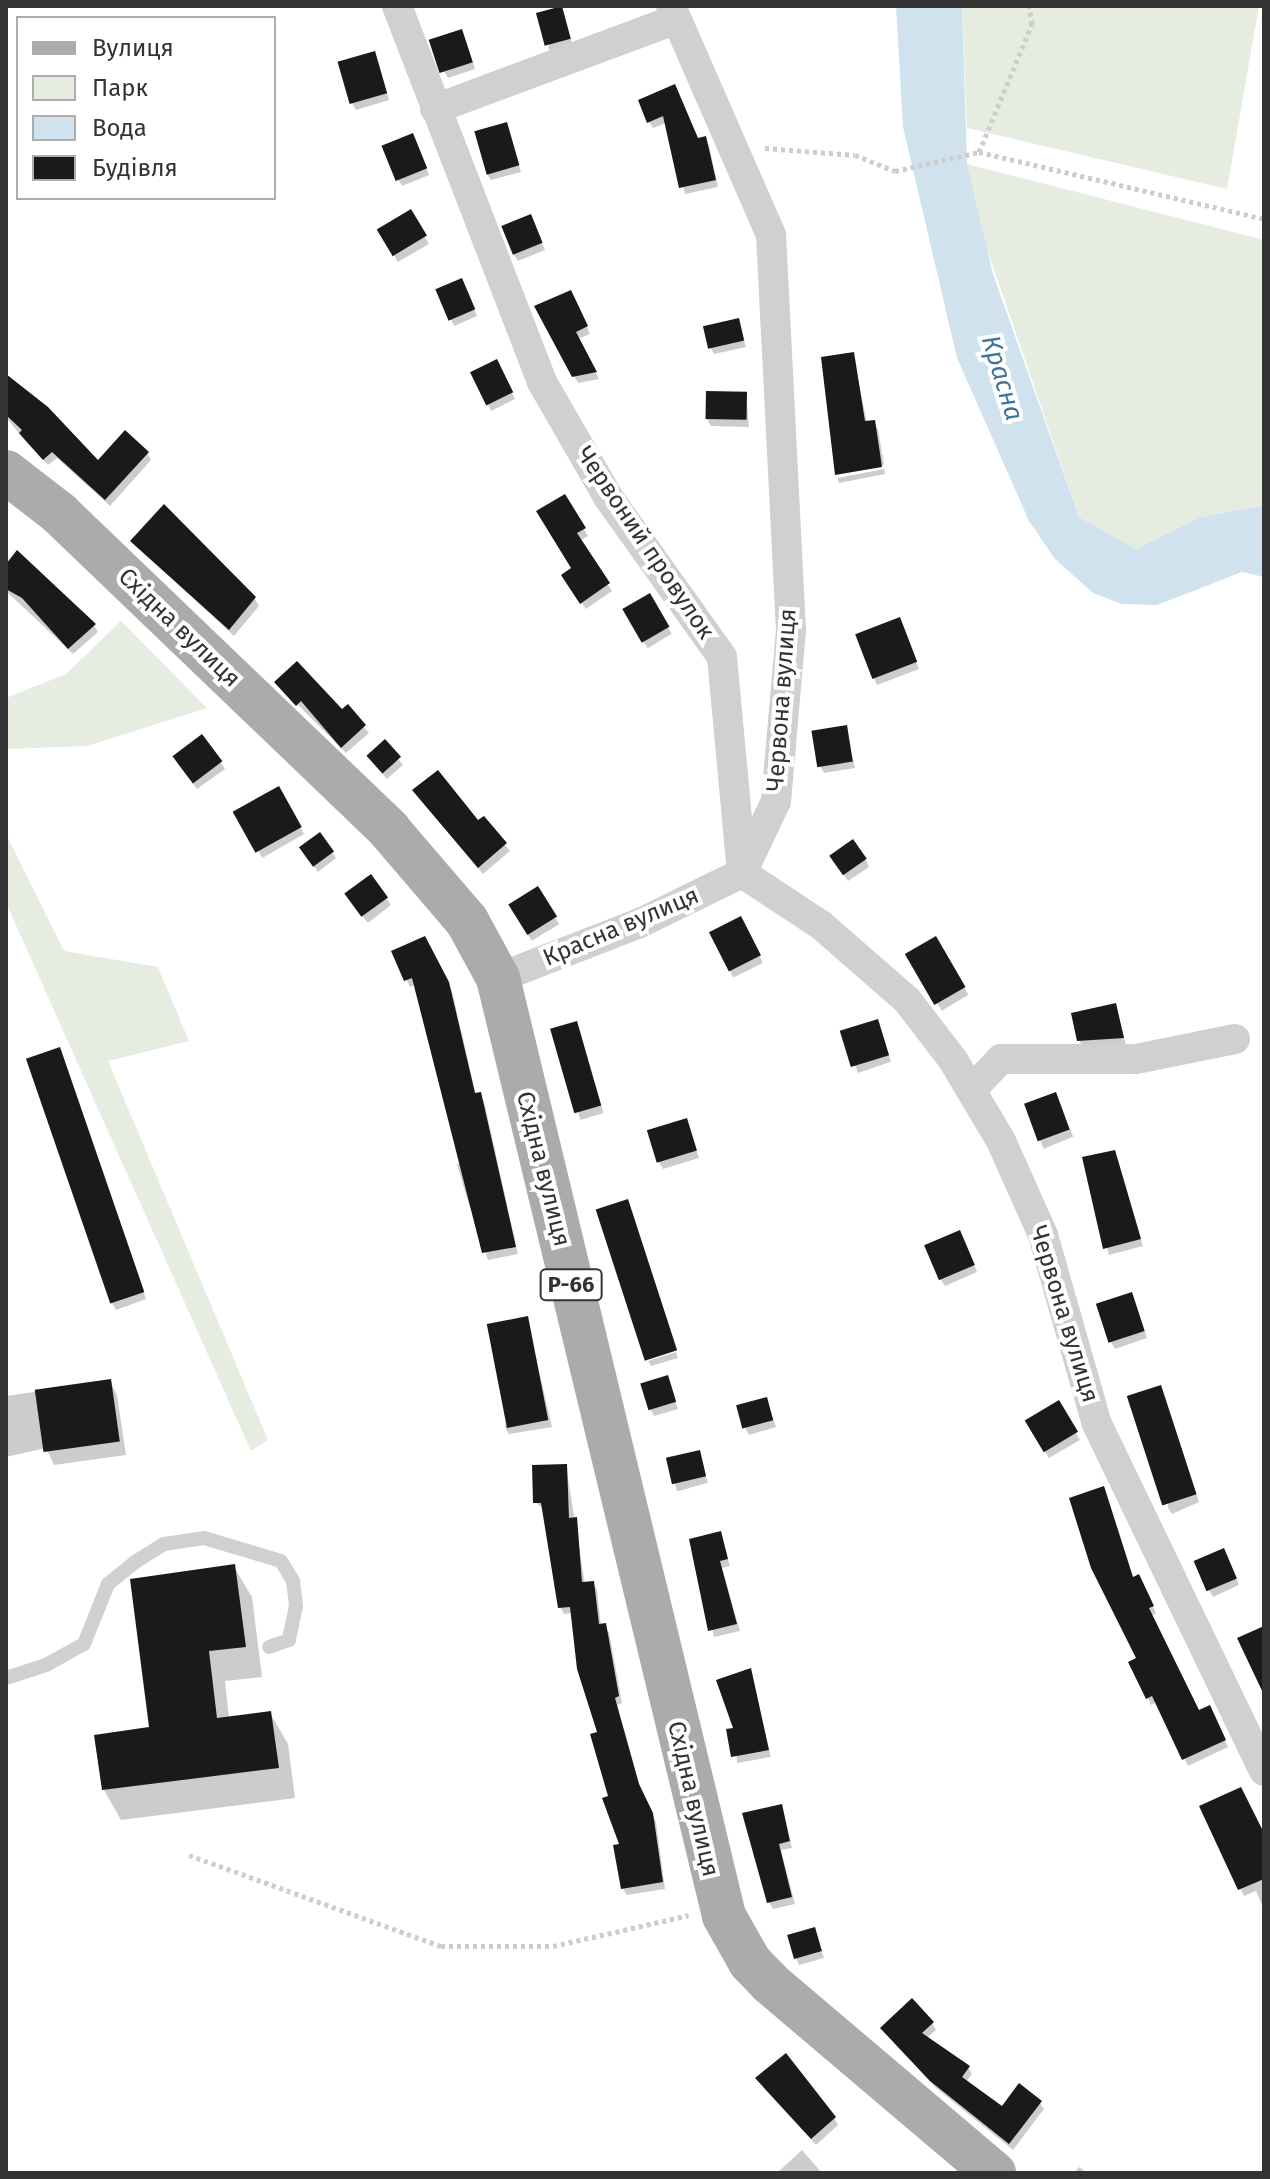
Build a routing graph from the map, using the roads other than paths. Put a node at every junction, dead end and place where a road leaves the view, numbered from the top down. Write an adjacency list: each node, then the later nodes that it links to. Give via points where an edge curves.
1 (397, 6): 3 (street, Червоний провулок)
2 (672, 13): 3 (street); 5 (street, Червона вулиця, via 736,145 771,235 791,630 776,801)
3 (435, 109): 5 (street, Червоний провулок, via 542,382 608,497 722,657)
4 (6, 472): 6 (main road, Східна вулиця / Р-66, via 59,513 389,830 467,921)
5 (742, 873): 6 (street, Красна вулиця, via 640,923); 8 (street, Червона вулиця, via 821,925 907,1000)
6 (498, 978): 12 (main road, Східна вулиця / Р-66, via 721,1908 734,1939 770,1983)
7 (1235, 1039): 8 (street, via 1136,1059 1001,1059)
8 (971, 1090): 11 (street, Червона вулиця, via 1001,1141 1043,1235 1097,1424)
9 (269, 1647): 10 (lane, via 289,1640 296,1606 293,1581 281,1561 204,1538 164,1544 135,1562 108,1584 84,1644 46,1665)
10 (6, 1678)
11 (1264, 1771)
12 (994, 2173)

